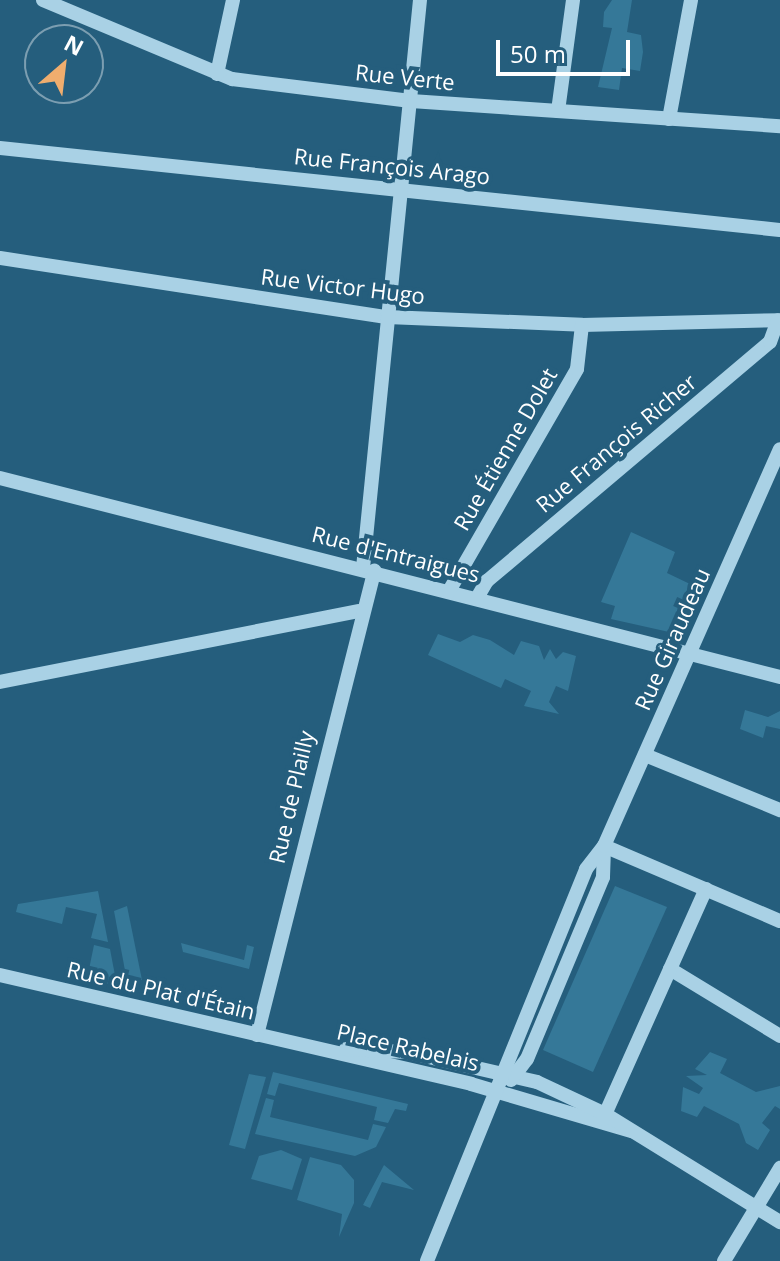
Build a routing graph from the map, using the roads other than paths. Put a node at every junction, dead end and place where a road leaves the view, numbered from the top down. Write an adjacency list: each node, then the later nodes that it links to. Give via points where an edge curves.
1 (43, 0): 6 (street, Rue Verte)
2 (233, 0): 6 (street)
3 (420, 0): 7 (street, Rue de Plailly)
4 (573, 0): 8 (street)
5 (691, 0): 9 (street)
6 (217, 74): 7 (street, Rue Verte)
7 (410, 101): 8 (street, Rue Verte); 12 (street, Rue de Plailly)
8 (558, 111): 9 (street, Rue Verte)
9 (669, 119): 10 (street, Rue Verte)
10 (780, 126)
11 (0, 148): 12 (street, Rue François Arago)
12 (402, 189): 13 (street, Rue François Arago); 15 (street, Rue de Plailly)
13 (780, 230)
14 (0, 258): 15 (street, Rue Victor Hugo)
15 (387, 317): 17 (street, Rue Victor Hugo); 20 (street, Rue de Plailly)
16 (779, 320): 17 (street, Rue Victor Hugo); 22 (street, Rue François Richer, via 770,342 487,581)
17 (582, 325): 21 (street, Rue Étienne Dolet, via 577,369)
18 (780, 449): 24 (street, Rue Giraudeau)
19 (0, 478): 20 (street, Rue d'Entraigues)
20 (368, 570): 21 (street, Rue d'Entraigues); 23 (street, Rue de Plailly)
21 (449, 591): 22 (street, Rue d'Entraigues)
22 (477, 598): 24 (street, Rue d'Entraigues)
23 (358, 611): 26 (street); 34 (street, Rue de Plailly)
24 (690, 653): 25 (street, Rue d'Entraigues); 27 (street, Rue Giraudeau)
25 (780, 677)
26 (0, 682)
27 (645, 755): 28 (street); 29 (street, Rue Giraudeau)
28 (780, 810)
29 (604, 846): 30 (street); 39 (street, Rue Giraudeau, via 586,869); 40 (street, Rue Giraudeau, via 603,877)
30 (706, 889): 31 (street); 32 (street)
31 (780, 921)
32 (670, 969): 35 (street); 42 (street)
33 (0, 975): 34 (street, Rue du Plat d'Étain)
34 (257, 1035): 36 (street, Rue du Plat d'Étain)
35 (780, 1036)
36 (312, 1048): 37 (street, Place Rabelais); 38 (street, Place Rabelais)
37 (407, 1052): 38 (street); 39 (street, Place Rabelais)
38 (402, 1070): 41 (street, Place Rabelais)
39 (500, 1072): 40 (street, Place Rabelais); 41 (street, Rue Giraudeau)
40 (516, 1075): 41 (street, Rue Giraudeau); 42 (street, Place Rabelais)
41 (499, 1092): 42 (street, Place Rabelais); 46 (street, Rue Giraudeau)
42 (603, 1118): 44 (street, Place Rabelais)
43 (780, 1168): 44 (street)
44 (752, 1206): 45 (street, Place Rabelais); 47 (street)
45 (780, 1222)
46 (427, 1261)
47 (724, 1261)

